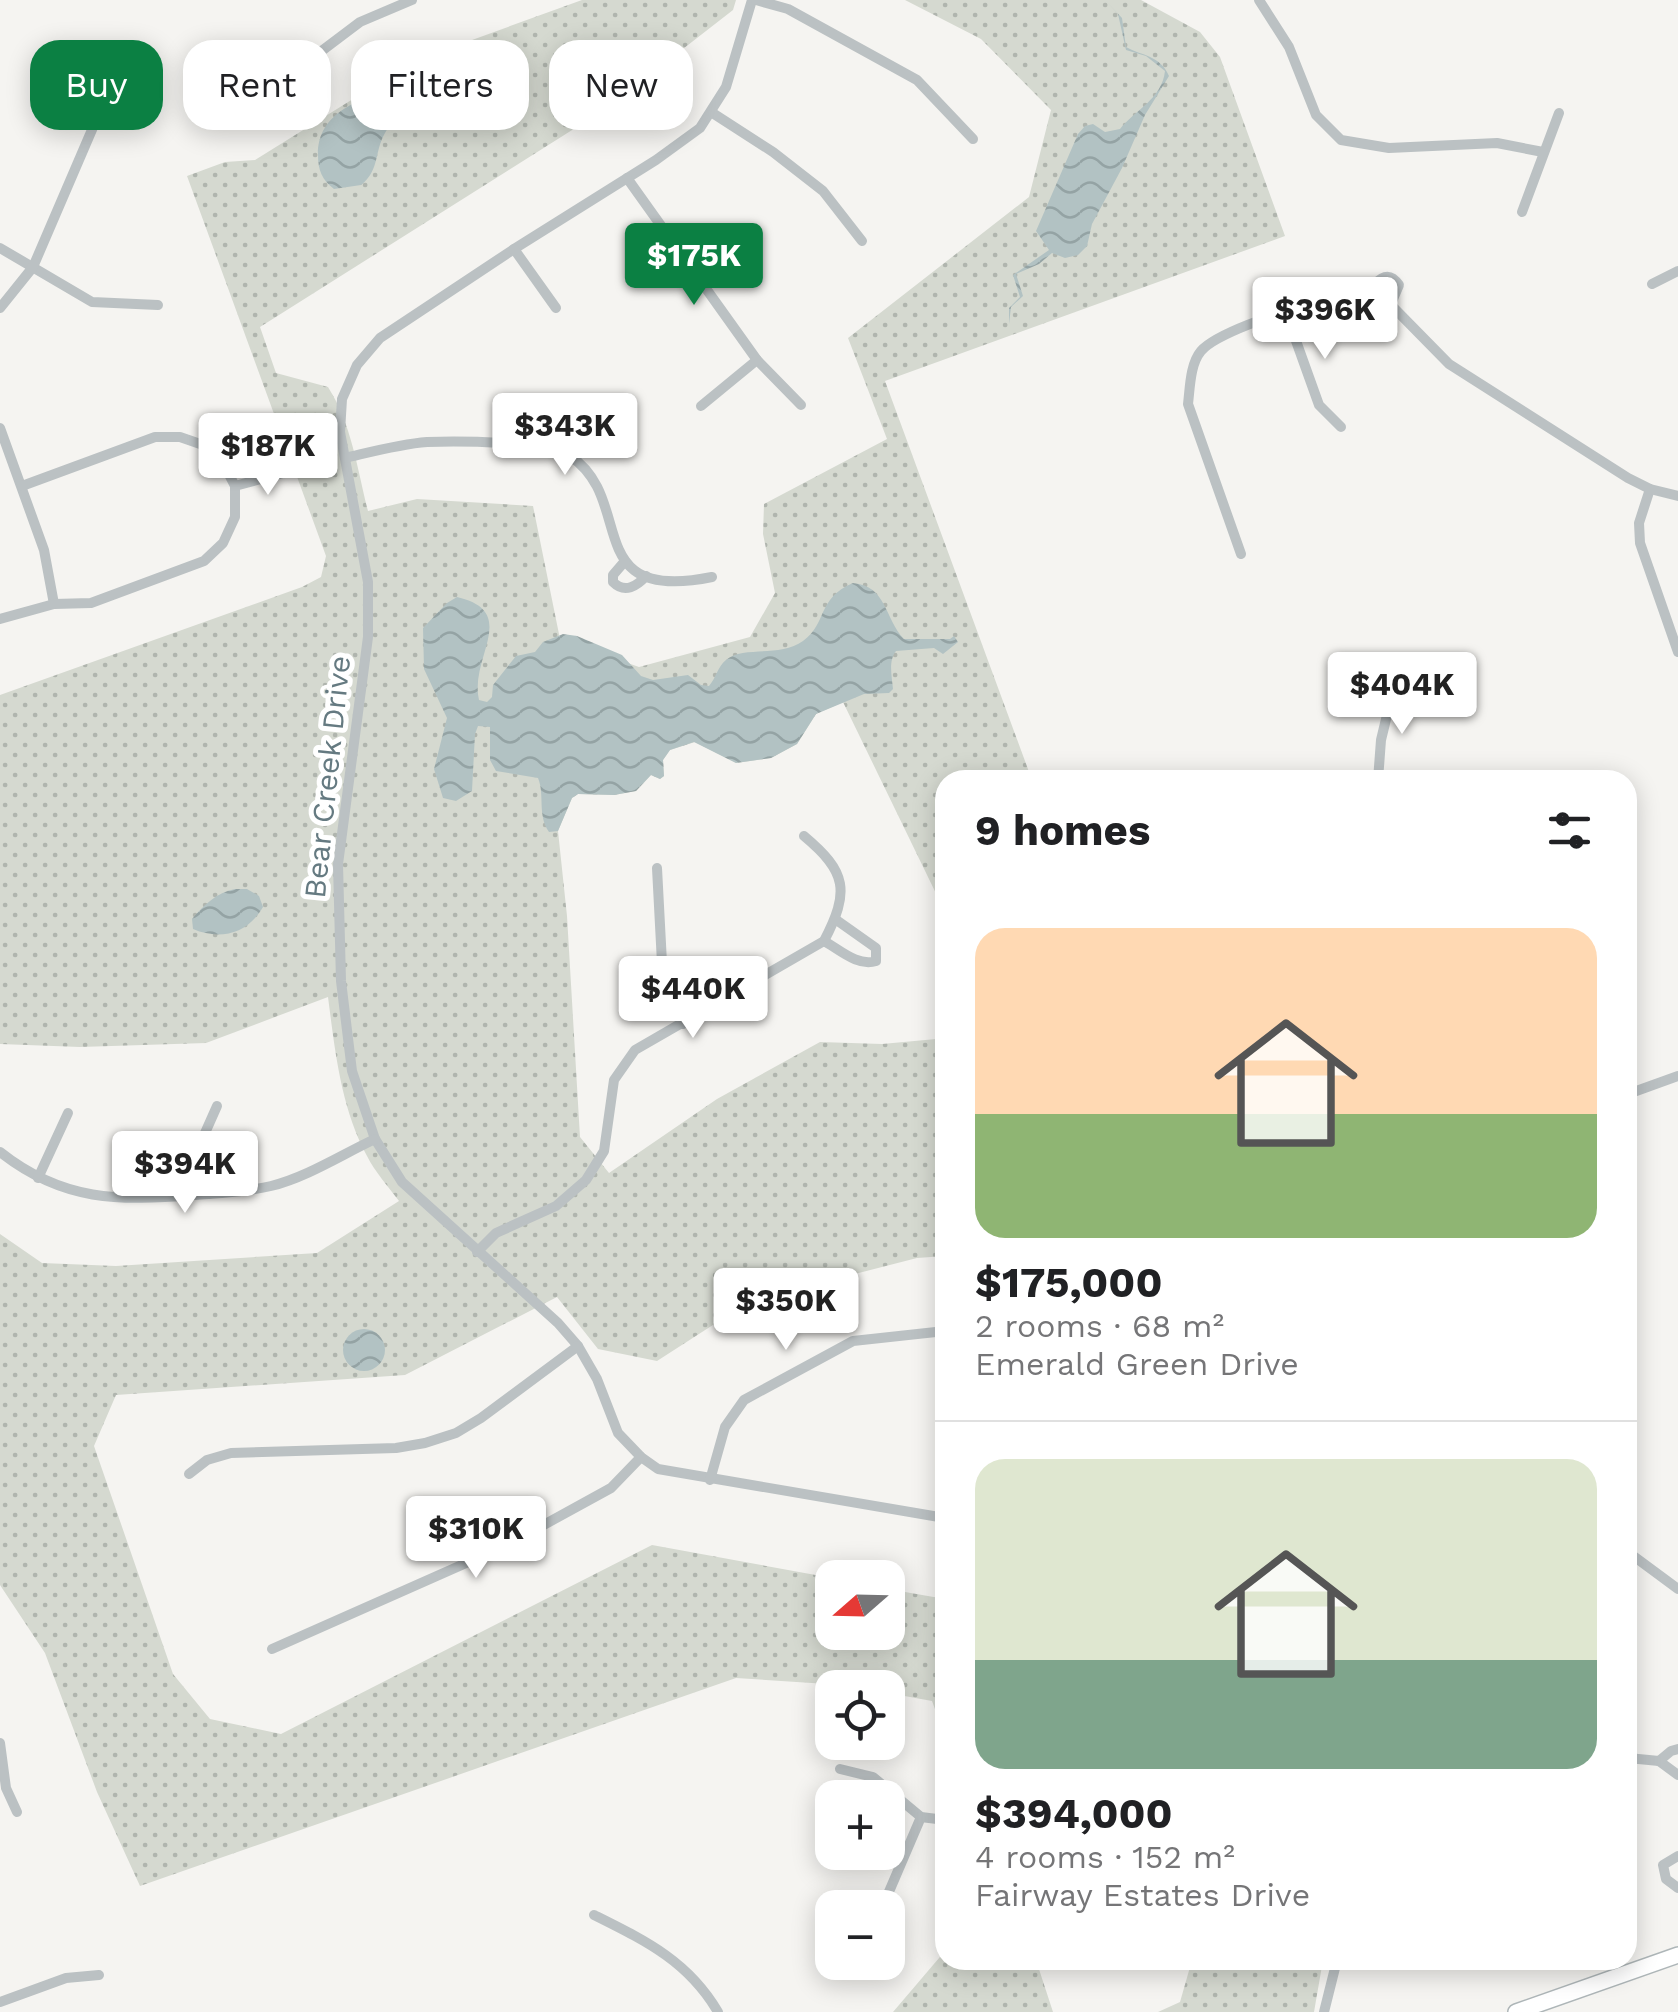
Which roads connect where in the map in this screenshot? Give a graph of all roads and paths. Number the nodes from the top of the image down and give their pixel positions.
1 (412, 0) edge
2 (754, 0) edge
3 (1259, 0) edge
4 (331, 43) edge
5 (712, 112) junction
6 (1558, 113) dead end
7 (92, 130) edge
8 (973, 139) dead end
9 (1543, 152) junction
10 (628, 178) junction
11 (1522, 212) dead end
12 (862, 241) dead end
13 (0, 248) edge
14 (514, 249) junction
15 (32, 266) junction
16 (1678, 271) edge
17 (1652, 284) dead end
18 (1369, 295) junction
19 (158, 304) dead end
20 (1390, 306) junction
21 (0, 308) edge
22 (556, 308) dead end
23 (1286, 313) junction
24 (757, 360) junction
25 (801, 405) dead end
26 (701, 406) dead end
27 (1341, 426) dead end
28 (0, 428) edge
29 (344, 458) junction
30 (290, 470) dead end
31 (22, 486) junction
32 (236, 486) junction
33 (1650, 489) junction
34 (1678, 496) edge
35 (1241, 554) dead end
36 (625, 560) junction
37 (646, 576) junction
38 (712, 577) dead end
39 (54, 604) junction
40 (0, 618) edge
41 (1678, 652) edge
42 (1392, 690) dead end
43 (1378, 770) edge
44 (804, 836) dead end
45 (656, 868) dead end
46 (835, 920) junction
47 (824, 941) junction
48 (683, 1024) junction
49 (1678, 1076) edge
50 (1637, 1091) edge
51 (217, 1106) dead end
52 (68, 1113) dead end
53 (375, 1138) junction
54 (0, 1152) edge
55 (38, 1178) junction
56 (209, 1194) junction
57 (477, 1252) junction
58 (935, 1333) edge
59 (578, 1346) junction
60 (640, 1457) junction
61 (189, 1474) dead end
62 (710, 1480) junction
63 (935, 1516) edge
64 (1637, 1559) edge
65 (1678, 1589) edge
66 (272, 1649) dead end
67 (0, 1743) edge
68 (1678, 1750) edge
69 (1637, 1759) edge
70 (1659, 1761) junction
71 (840, 1770) dead end
72 (1678, 1776) edge
73 (17, 1812) dead end
74 (921, 1818) junction
75 (935, 1819) edge
76 (1678, 1856) edge
77 (1678, 1888) edge
78 (890, 1890) edge
79 (594, 1915) dead end
80 (1678, 1956) edge
81 (1335, 1970) edge
82 (99, 1975) dead end
83 (0, 2002) edge
84 (1329, 2009) edge
85 (718, 2012) edge
86 (1516, 2012) edge

1 - 4 street
2 - 5 street, Bear Creek Drive
2 - 8 street
3 - 9 street
5 - 10 street, Bear Creek Drive
5 - 12 street
6 - 9 street
7 - 15 street
9 - 11 street
10 - 14 street, Bear Creek Drive
10 - 24 street
13 - 15 street
14 - 22 street
14 - 29 street, Bear Creek Drive
15 - 19 street
15 - 21 street
16 - 17 street
18 - 20 street
18 - 20 street
18 - 23 street
20 - 33 street
23 - 27 street
23 - 35 street
24 - 25 street
24 - 26 street
28 - 31 street
29 - 36 street
29 - 53 street, Bear Creek Drive
30 - 32 street
31 - 32 street
31 - 39 street
32 - 39 street
33 - 34 street
33 - 41 street
36 - 37 street
36 - 37 street
37 - 38 street
39 - 40 street
42 - 43 street
44 - 46 street
45 - 48 street
46 - 47 street
46 - 47 street
47 - 48 street
48 - 57 street
49 - 50 street
51 - 56 street
52 - 55 street
53 - 56 street
53 - 57 street, Bear Creek Drive
54 - 55 street
55 - 56 street
57 - 59 street, Bear Creek Drive
58 - 62 street
59 - 60 street, Bear Creek Drive
59 - 61 street
60 - 62 street
60 - 66 street
62 - 63 street
64 - 65 street
67 - 73 street
68 - 70 street
69 - 70 street
70 - 72 street
71 - 74 street
74 - 75 street
74 - 78 street
76 - 77 street
79 - 85 street
80 - 86 street
81 - 84 street
82 - 83 street

